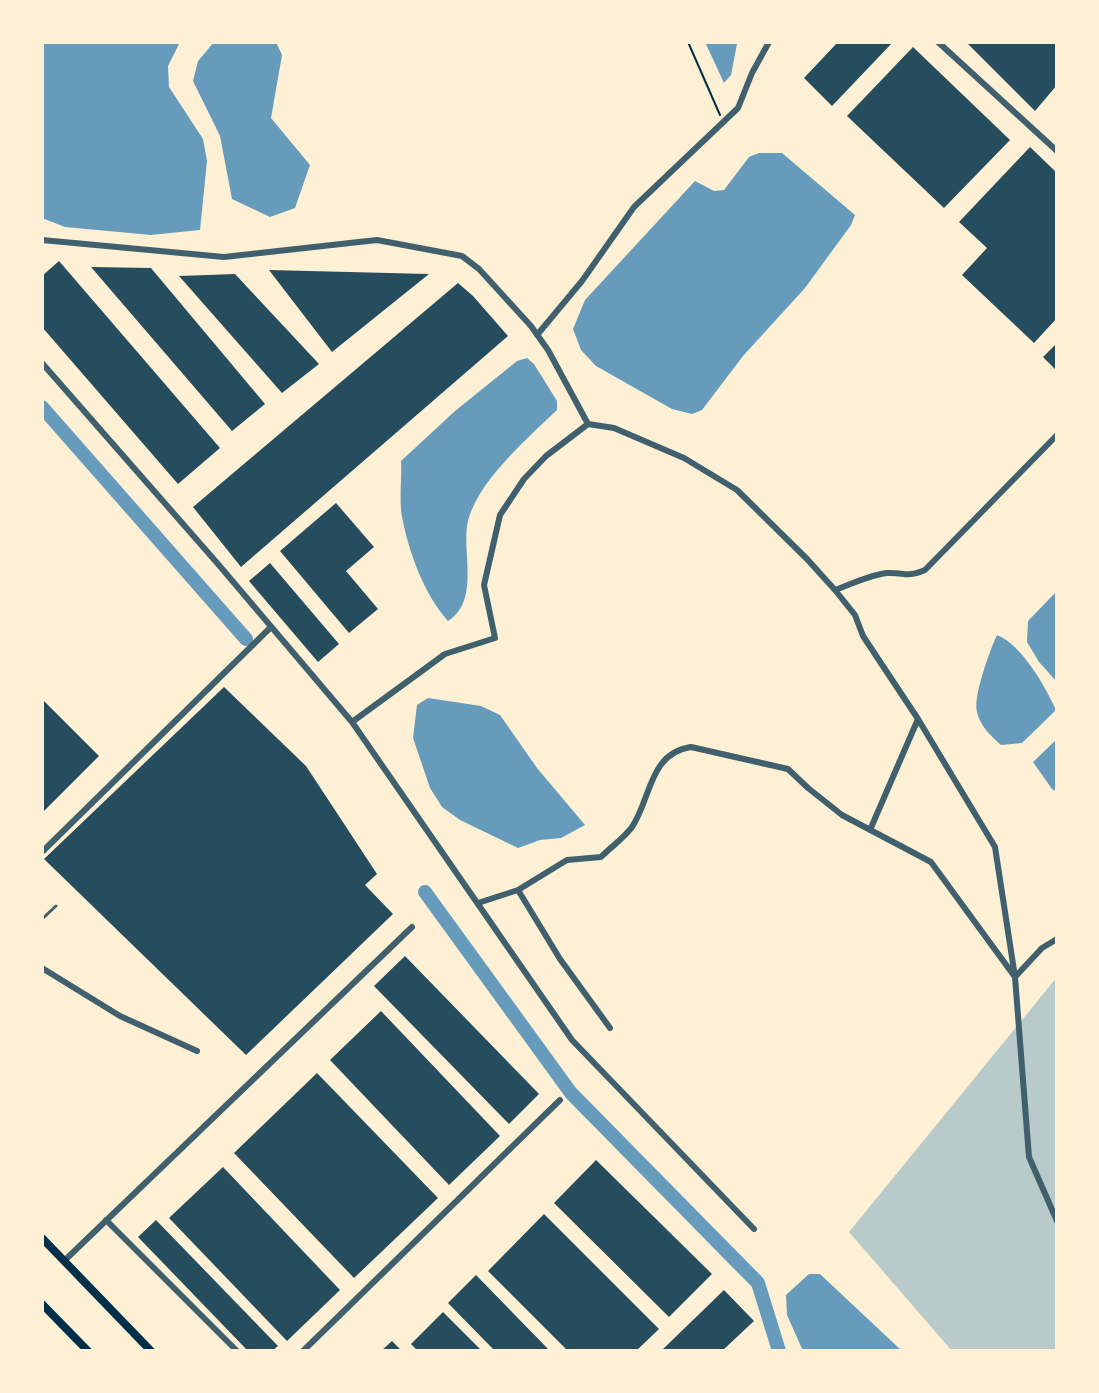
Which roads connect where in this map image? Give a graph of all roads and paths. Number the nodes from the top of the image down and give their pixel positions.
1 (688, 42) edge
2 (769, 42) edge
3 (938, 42) edge
4 (723, 123) junction
5 (1057, 151) edge
6 (42, 240) edge
7 (537, 335) junction
8 (42, 363) edge
9 (588, 424) junction
10 (1057, 435) edge
11 (835, 590) junction
12 (271, 627) junction
13 (918, 719) junction
14 (352, 722) junction
15 (870, 830) junction
16 (42, 852) edge
17 (518, 890) junction
18 (478, 903) junction
19 (56, 906) dead end
20 (42, 919) edge
21 (412, 927) dead end
22 (1057, 939) edge
23 (42, 968) edge
24 (1016, 977) junction
25 (610, 1028) dead end
26 (197, 1051) dead end
27 (560, 1100) dead end
28 (106, 1220) junction
29 (1057, 1221) edge
30 (754, 1229) dead end
31 (42, 1238) edge
32 (64, 1261) junction
33 (42, 1304) edge
34 (88, 1351) edge
35 (151, 1351) edge
36 (237, 1351) edge
37 (303, 1351) edge

1 - 4 path
2 - 4 street
3 - 5 street
4 - 7 street
6 - 7 street
7 - 9 street
8 - 12 street
9 - 11 street
9 - 14 street
10 - 11 street
11 - 13 street
12 - 14 street
12 - 16 street
13 - 15 street
13 - 24 street
14 - 18 street
15 - 17 street
15 - 24 street
17 - 18 street
17 - 25 street
18 - 30 street
19 - 20 lane
21 - 28 street
22 - 24 street
23 - 26 street
24 - 29 street
27 - 37 street
28 - 32 street
28 - 36 street
31 - 32 main road
32 - 35 main road
33 - 34 main road

